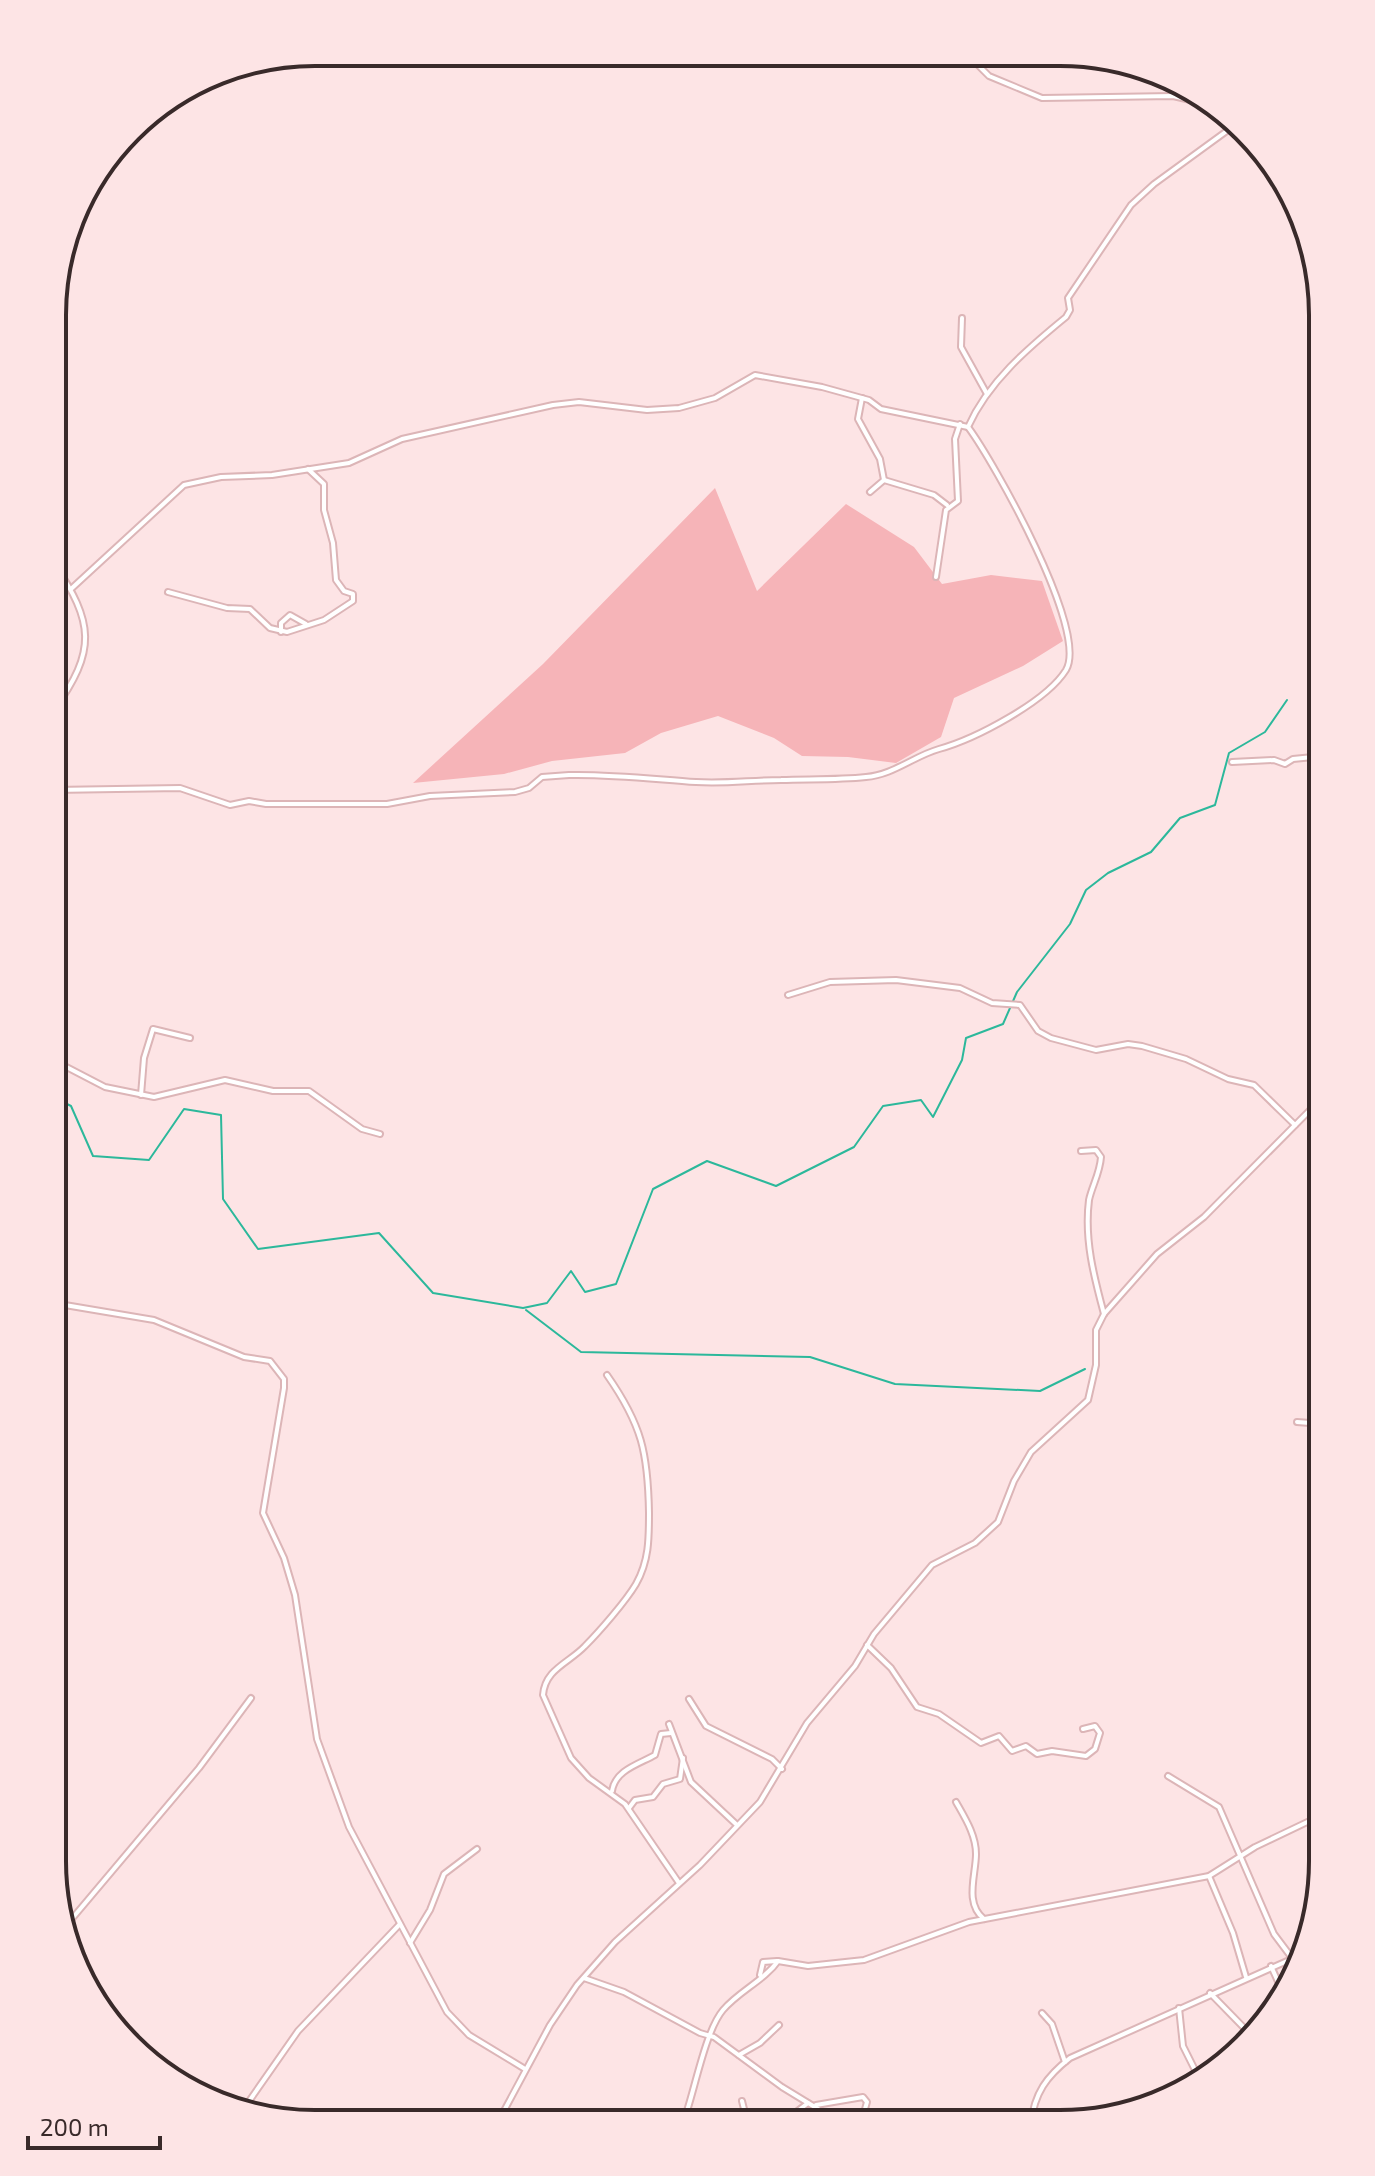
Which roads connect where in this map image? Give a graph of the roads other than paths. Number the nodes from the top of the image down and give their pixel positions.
1 (979, 66) edge
2 (1184, 99) edge
3 (1227, 131) edge
4 (962, 318) dead end
5 (987, 394) junction
6 (862, 398) junction
7 (960, 424) junction
8 (968, 427) junction
9 (308, 469) junction
10 (884, 480) junction
11 (870, 492) dead end
12 (948, 506) junction
13 (936, 577) dead end
14 (66, 581) edge
15 (71, 589) junction
16 (168, 592) dead end
17 (307, 625) junction
18 (281, 632) junction
19 (66, 687) edge
20 (1309, 757) edge
21 (1232, 762) dead end
22 (66, 790) edge
23 (788, 995) dead end
24 (190, 1038) dead end
25 (66, 1067) edge
26 (141, 1095) junction
27 (1308, 1112) edge
28 (1295, 1125) junction
29 (380, 1134) dead end
30 (1081, 1151) dead end
31 (66, 1305) edge
32 (1104, 1314) junction
33 (607, 1375) dead end
34 (1297, 1422) dead end
35 (1308, 1423) edge
36 (867, 1645) junction
37 (251, 1698) dead end
38 (689, 1699) dead end
39 (669, 1724) dead end
40 (1083, 1729) dead end
41 (672, 1733) junction
42 (684, 1758) junction
43 (782, 1769) junction
44 (1168, 1776) dead end
45 (612, 1791) junction
46 (956, 1802) dead end
47 (629, 1808) junction
48 (1308, 1822) edge
49 (737, 1825) junction
50 (477, 1849) dead end
51 (1242, 1859) junction
52 (1209, 1876) junction
53 (679, 1883) junction
54 (73, 1918) edge
55 (984, 1919) junction
56 (400, 1924) junction
57 (410, 1943) junction
58 (1290, 1955) edge
59 (1288, 1960) edge
60 (777, 1961) junction
61 (1271, 1966) junction
62 (760, 1975) junction
63 (1246, 1977) junction
64 (583, 1978) junction
65 (1278, 1981) edge
66 (1210, 1993) junction
67 (1179, 2008) junction
68 (1042, 2013) dead end
69 (779, 2025) dead end
70 (1244, 2028) edge
71 (710, 2035) junction
72 (723, 2044) junction
73 (709, 2046) junction
74 (739, 2055) junction
75 (1065, 2062) junction
76 (526, 2069) junction
77 (1195, 2070) edge
78 (742, 2101) dead end
79 (249, 2102) edge
80 (808, 2103) junction
81 (815, 2105) junction
82 (504, 2110) edge
83 (687, 2110) edge
84 (744, 2110) edge
85 (799, 2110) edge
86 (822, 2110) edge
87 (865, 2110) edge
88 (1034, 2110) edge

1 - 2 street
3 - 5 street
4 - 5 street
5 - 8 street
6 - 7 street
6 - 9 street
6 - 10 street
7 - 8 street
7 - 12 street
8 - 22 street
9 - 15 street
9 - 17 street
10 - 11 street
10 - 12 street
12 - 13 street
14 - 15 street
15 - 19 street
16 - 18 street
17 - 18 street
17 - 18 street
20 - 21 street
23 - 28 street
24 - 26 street
25 - 26 street
26 - 29 street
27 - 28 street
28 - 32 street
30 - 32 street
31 - 56 street
32 - 36 street
33 - 45 street
34 - 35 street
36 - 40 street
36 - 43 street
37 - 54 street
38 - 43 street
39 - 41 street
41 - 42 street
41 - 45 street
42 - 47 street
42 - 49 street
43 - 49 street
44 - 51 street
45 - 47 street
46 - 55 street
47 - 53 street
48 - 51 street
49 - 53 street
50 - 57 street
51 - 52 street
51 - 58 street
52 - 55 street
52 - 63 street
53 - 64 street
55 - 60 street
56 - 57 street
56 - 79 street
57 - 76 street
59 - 61 street
60 - 62 street
60 - 62 street
61 - 63 street
61 - 65 street
62 - 71 street
63 - 66 street
64 - 71 street
64 - 76 street
66 - 67 street
66 - 70 street
67 - 75 street
67 - 77 street
68 - 75 street
69 - 74 street
71 - 72 street
71 - 73 street
72 - 73 street
72 - 74 street
73 - 83 street
74 - 80 street
75 - 88 street
76 - 82 street
78 - 84 street
80 - 81 street
80 - 85 street
81 - 86 street
81 - 87 street

